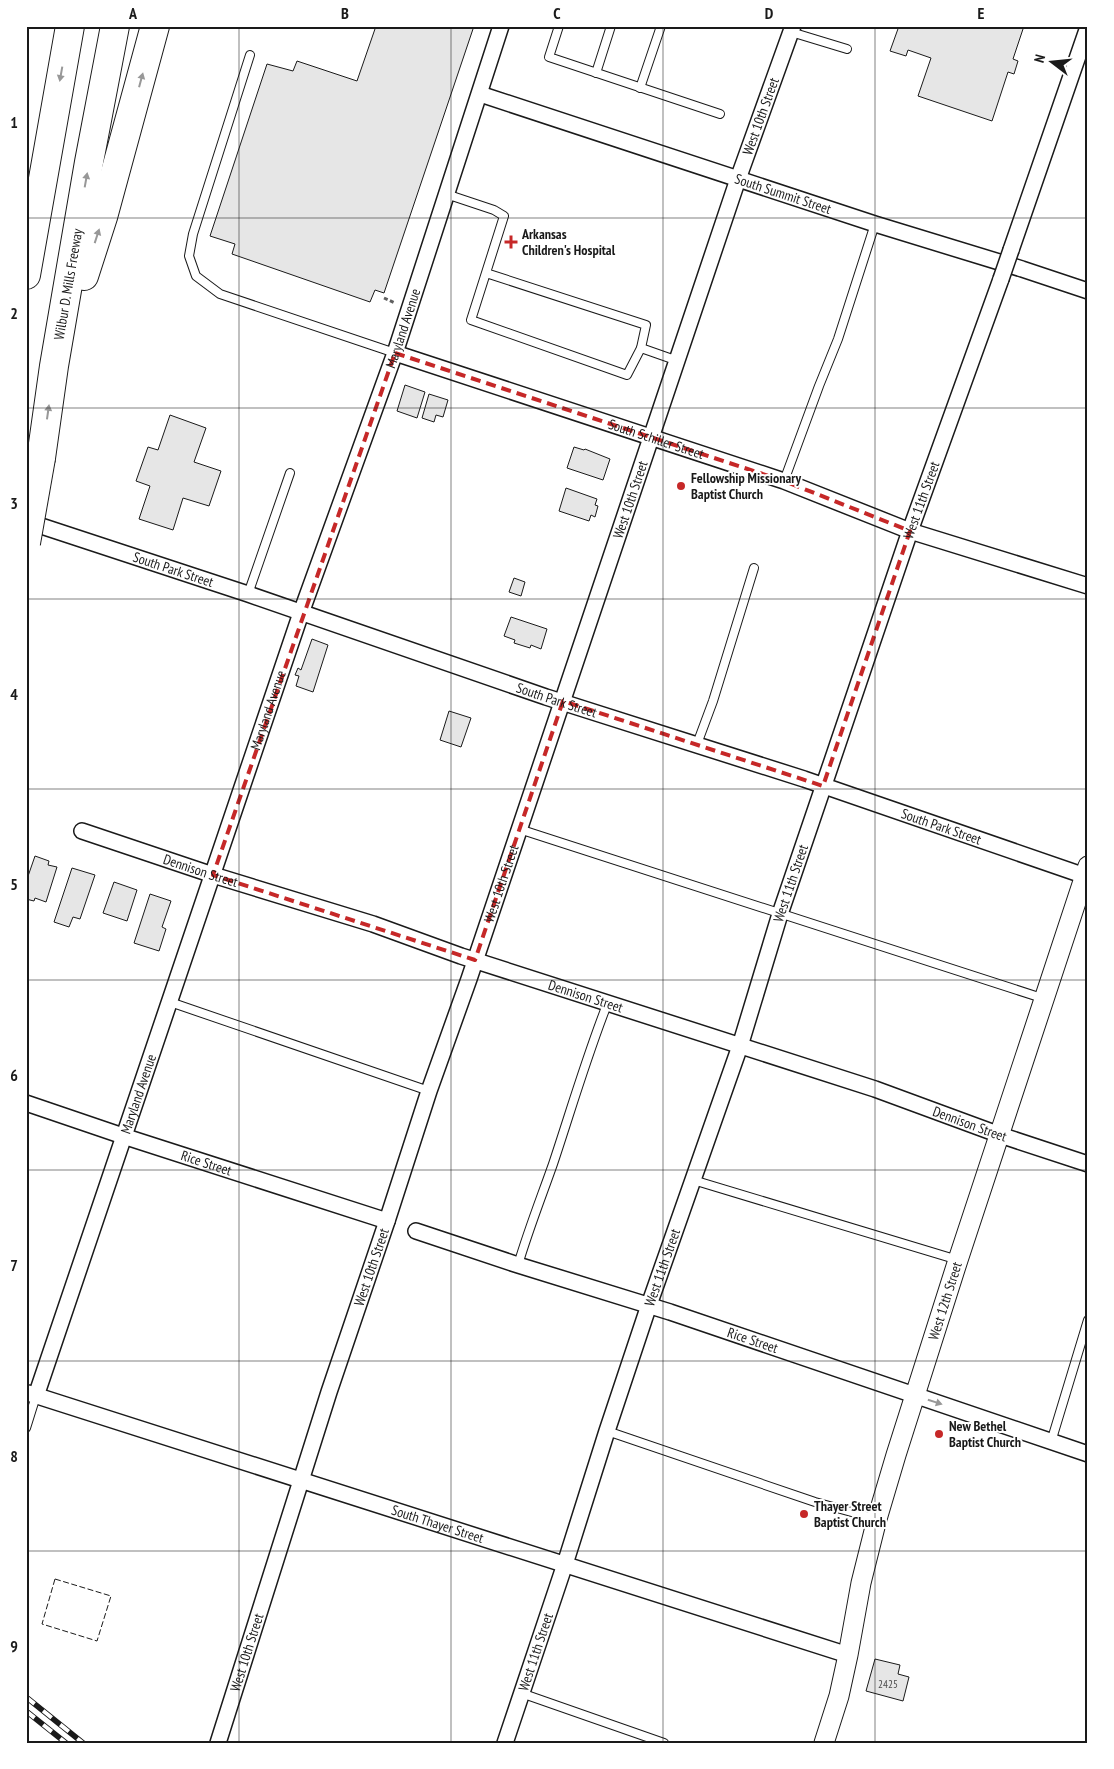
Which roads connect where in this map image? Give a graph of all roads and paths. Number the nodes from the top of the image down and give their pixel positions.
1 (70, 26) edge
2 (115, 26) edge
3 (155, 26) edge
4 (501, 26) edge
5 (558, 26) edge
6 (611, 26) edge
7 (661, 26) edge
8 (1088, 27) edge
9 (792, 29) edge
10 (847, 50) dead end
11 (250, 55) dead end
12 (596, 73) junction
13 (640, 88) junction
14 (480, 94) junction
15 (720, 114) dead end
16 (738, 179) junction
17 (446, 194) junction
18 (875, 224) junction
19 (486, 273) junction
20 (26, 275) edge
21 (1088, 291) edge
22 (384, 298) dead end
23 (395, 303) dead end
24 (640, 348) junction
25 (395, 353) junction
26 (678, 361) junction
27 (54, 366) junction
28 (652, 438) junction
29 (290, 473) dead end
30 (784, 481) junction
31 (26, 522) edge
32 (910, 531) junction
33 (26, 543) edge
34 (754, 568) dead end
35 (1088, 586) edge
36 (248, 594) junction
37 (302, 613) junction
38 (563, 701) junction
39 (697, 744) junction
40 (823, 786) junction
41 (519, 829) junction
42 (82, 831) dead end
43 (1087, 873) edge
44 (212, 875) junction
45 (780, 914) junction
46 (475, 960) junction
47 (1045, 999) junction
48 (170, 1002) junction
49 (608, 1002) junction
50 (740, 1046) junction
51 (429, 1091) junction
52 (26, 1103) edge
53 (1000, 1135) junction
54 (123, 1136) junction
55 (1088, 1164) edge
56 (693, 1180) junction
57 (387, 1221) junction
58 (416, 1231) dead end
59 (958, 1260) junction
60 (518, 1265) junction
61 (649, 1305) junction
62 (1088, 1320) edge
63 (914, 1394) junction
64 (31, 1395) edge
65 (26, 1428) edge
66 (606, 1431) junction
67 (1051, 1442) junction
68 (1088, 1454) edge
69 (302, 1480) junction
70 (877, 1519) junction
71 (566, 1564) junction
72 (848, 1655) junction
73 (521, 1693) junction
74 (218, 1743) edge
75 (504, 1743) edge
76 (664, 1743) edge
77 (824, 1743) edge

1 -> 20 highway
27 -> 2 highway, Wilbur D. Mills Freeway
27 -> 3 highway
4 - 14 street, Maryland Avenue
5 - 12 lane
6 - 12 lane
7 - 13 lane
8 - 32 street, West 11th Street, bridge
9 - 10 lane
9 - 16 street, West 10th Street
11 - 25 lane
12 - 13 lane
13 - 15 lane
14 - 16 street, South Summit Street
14 - 17 street, Maryland Avenue
16 - 18 street, South Summit Street
16 - 26 street, West 10th Street
17 - 19 lane
17 - 25 street, Maryland Avenue
18 - 21 street, South Summit Street
18 - 30 lane
19 - 24 lane
19 - 24 lane
22 - 23 path
24 - 26 lane
25 - 28 street, South Schiller Street
25 - 37 street, Maryland Avenue
26 - 28 street, West 10th Street
33 -> 27 highway, Wilbur D. Mills Freeway, bridge
28 - 30 street, South Schiller Street
28 - 38 street, West 10th Street
29 - 36 lane
30 - 32 street, South Schiller Street
31 - 36 street, South Park Street
32 - 35 street, South Schiller Street
32 - 40 street, West 11th Street
34 - 39 lane
36 - 37 street, South Park Street
37 - 38 street, South Park Street
37 - 44 street, Maryland Avenue
38 - 39 street, South Park Street
38 - 41 street, West 10th Street
39 - 40 street, South Park Street
40 - 43 street, South Park Street
40 - 45 street, West 11th Street
41 - 45 lane
41 - 46 street, West 10th Street
42 - 44 street, Dennison Street
43 - 47 street, West 12th Street
44 - 46 street, Dennison Street
44 - 48 street, Maryland Avenue
45 - 47 lane
45 - 50 street, West 11th Street
46 - 49 street, Dennison Street
46 - 51 street, West 10th Street
47 - 53 street, West 12th Street
48 - 51 lane
48 - 54 street, Maryland Avenue
49 - 50 street, Dennison Street
49 - 60 lane
50 - 53 street, Dennison Street
50 - 56 street, West 11th Street
51 - 57 street, West 10th Street
52 - 54 street, Rice Street
53 - 55 street, Dennison Street
53 - 59 street, West 12th Street
54 - 57 street, Rice Street
54 - 64 street, Maryland Avenue
56 - 59 lane
56 - 61 street, West 11th Street
57 - 69 street, West 10th Street
58 - 60 street, Rice Street
59 - 63 street, West 12th Street
60 - 61 street, Rice Street
61 - 63 street, Rice Street
61 - 66 street, West 11th Street
62 - 67 lane
63 -> 67 street, Rice Street
63 - 70 street, West 12th Street
64 - 65 lane
64 - 69 street, South Thayer Street
66 - 70 lane
66 - 71 street, West 11th Street
67 - 68 street, Rice Street
69 - 71 street, South Thayer Street
69 - 74 street, West 10th Street
70 - 72 street, West 12th Street
71 - 72 street, South Thayer Street
71 - 73 street, West 11th Street
72 - 77 street, West 12th Street
73 - 75 street, West 11th Street
73 - 76 lane

